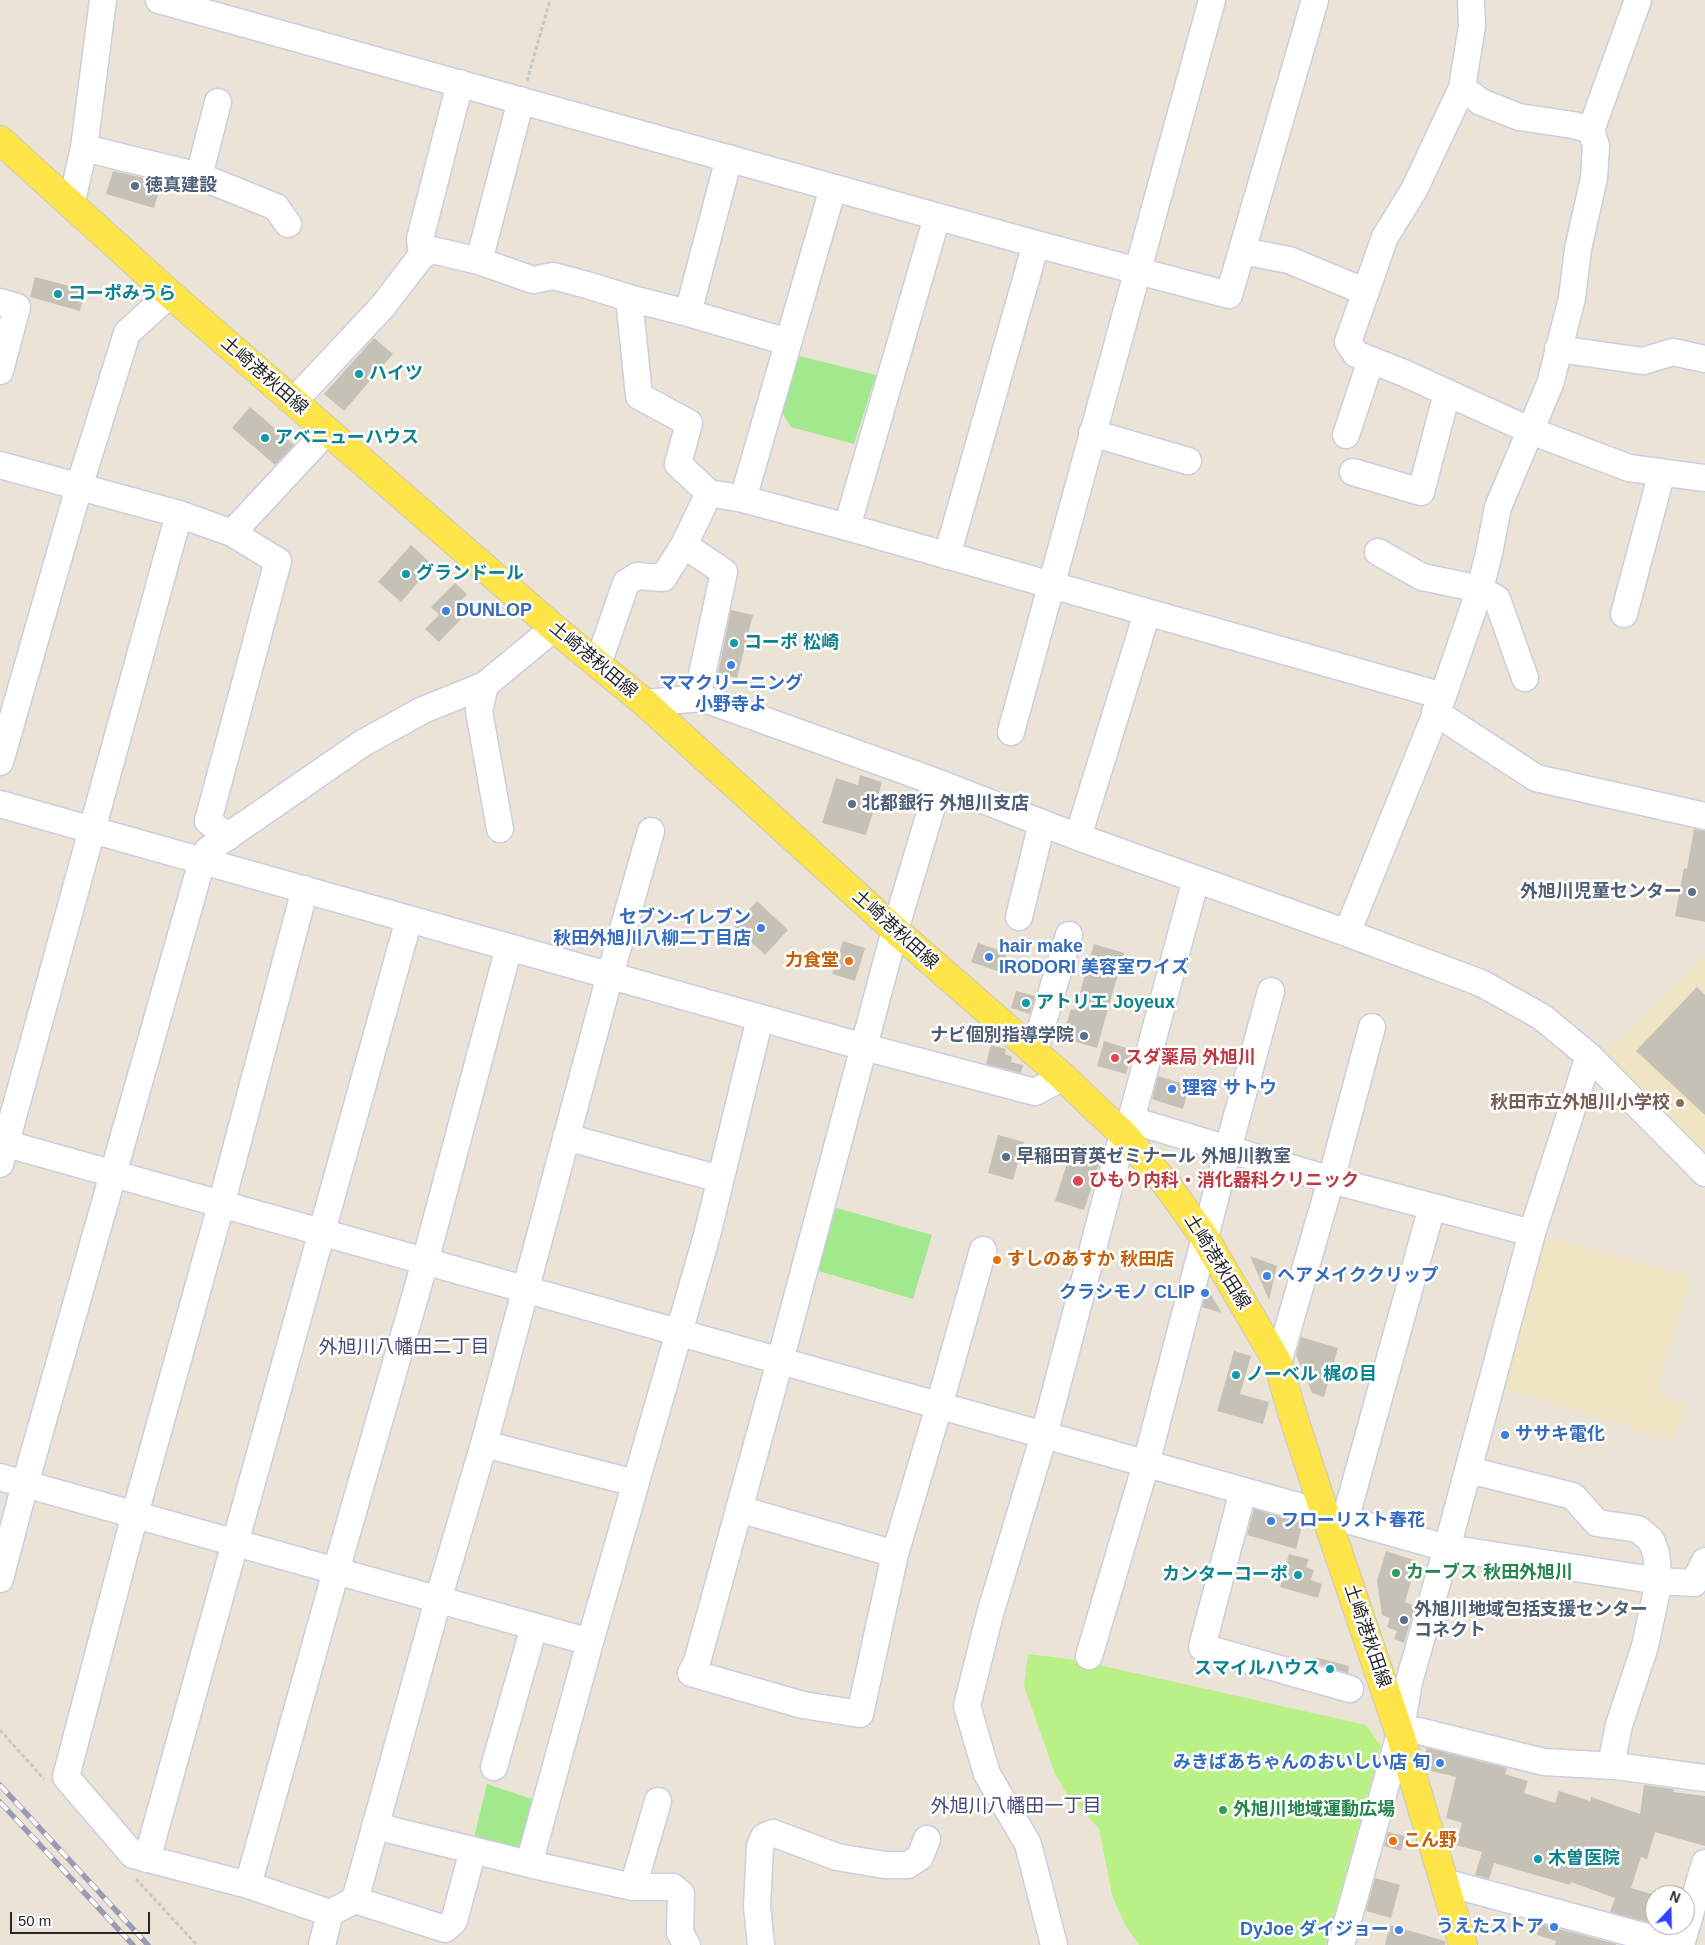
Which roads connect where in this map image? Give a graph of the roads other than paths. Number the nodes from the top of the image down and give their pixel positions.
1 (103, 0) edge
2 (159, 0) edge
3 (1212, 0) edge
4 (1315, 0) edge
5 (1471, 0) edge
6 (1638, 0) edge
7 (460, 83) junction
8 (1462, 88) junction
9 (521, 100) junction
10 (218, 102) dead end
11 (1591, 130) junction
12 (0, 140) edge
13 (84, 148) junction
14 (729, 158) junction
15 (199, 176) junction
16 (833, 188) junction
17 (71, 205) junction
18 (937, 217) junction
19 (288, 224) dead end
20 (1036, 244) junction
21 (1242, 251) junction
22 (422, 255) junction
23 (479, 261) junction
24 (1137, 272) junction
25 (1366, 292) junction
26 (170, 294) junction
27 (630, 298) junction
28 (0, 302) edge
29 (688, 313) junction
30 (788, 342) junction
31 (1558, 349) junction
32 (1705, 359) edge
33 (1371, 360) junction
34 (0, 371) edge
35 (1447, 393) junction
36 (294, 401) junction
37 (327, 431) junction
38 (1531, 431) junction
39 (1092, 433) junction
40 (1346, 435) dead end
41 (1188, 461) dead end
42 (0, 465) edge
43 (1353, 472) dead end
44 (1662, 472) junction
45 (1705, 478) edge
46 (79, 487) junction
47 (709, 493) junction
48 (743, 499) junction
49 (179, 514) junction
50 (847, 527) junction
51 (232, 533) junction
52 (684, 545) junction
53 (1378, 552) dead end
54 (947, 556) junction
55 (1050, 586) junction
56 (1480, 589) junction
57 (1147, 613) junction
58 (1624, 614) dead end
59 (554, 628) junction
60 (598, 664) junction
61 (1525, 678) dead end
62 (485, 685) junction
63 (697, 698) junction
64 (645, 703) junction
65 (1439, 704) junction
66 (1011, 732) dead end
67 (0, 762) edge
68 (939, 783) junction
69 (0, 804) edge
70 (1705, 816) edge
71 (1042, 823) junction
72 (500, 829) dead end
73 (93, 830) junction
74 (651, 831) dead end
75 (228, 837) junction
76 (1078, 838) junction
77 (202, 861) junction
78 (1196, 879) junction
79 (305, 890) junction
80 (1019, 917) dead end
81 (409, 919) junction
82 (895, 930) junction
83 (1347, 932) junction
84 (1068, 935) dead end
85 (509, 947) junction
86 (610, 975) junction
87 (1271, 992) dead end
88 (760, 1018) junction
89 (1372, 1026) dead end
90 (864, 1047) junction
91 (1034, 1052) junction
92 (1589, 1056) junction
93 (1063, 1077) junction
94 (1127, 1127) junction
95 (566, 1137) junction
96 (1228, 1149) junction
97 (2, 1150) edge
98 (1705, 1172) edge
99 (113, 1174) junction
100 (720, 1179) junction
101 (1332, 1180) junction
102 (221, 1204) junction
103 (1432, 1207) junction
104 (322, 1233) junction
105 (1532, 1233) junction
106 (1205, 1238) junction
107 (982, 1250) dead end
108 (425, 1262) junction
109 (526, 1290) junction
110 (678, 1333) junction
111 (780, 1361) junction
112 (1278, 1363) junction
113 (940, 1406) junction
114 (1044, 1435) junction
115 (484, 1444) junction
116 (1146, 1464) junction
117 (1468, 1470) junction
118 (0, 1477) edge
119 (635, 1483) junction
120 (25, 1484) junction
121 (1243, 1491) junction
122 (739, 1508) junction
123 (134, 1514) junction
124 (1335, 1517) junction
125 (234, 1542) junction
126 (1447, 1548) junction
127 (895, 1554) junction
128 (1705, 1560) edge
129 (336, 1571) junction
130 (0, 1580) edge
131 (1659, 1581) junction
132 (438, 1600) junction
133 (534, 1626) junction
134 (590, 1642) junction
135 (1089, 1656) dead end
136 (1350, 1689) dead end
137 (1400, 1734) junction
138 (1616, 1766) junction
139 (494, 1767) dead end
140 (1705, 1778) edge
141 (658, 1801) dead end
142 (375, 1826) junction
143 (927, 1839) dead end
144 (473, 1850) junction
145 (147, 1859) junction
146 (1705, 1863) edge
147 (529, 1864) junction
148 (1444, 1882) junction
149 (248, 1885) junction
150 (633, 1887) junction
151 (355, 1900) junction
152 (330, 1913) junction
153 (322, 1945) edge
154 (687, 1945) edge
155 (761, 1945) edge
156 (1054, 1945) edge
157 (1341, 1945) edge
158 (1463, 1945) edge
159 (1676, 1945) edge
160 (1681, 1945) edge

1 - 13 street
2 - 7 street
3 - 24 street
4 - 21 street
5 - 8 street
6 - 11 street
7 - 9 street
7 - 22 street
8 - 11 street
8 - 25 street
9 - 14 street
9 - 23 street
10 - 15 street
11 - 31 street
12 - 17 main road, 土崎港秋田線
13 - 15 street
13 - 17 street
14 - 16 street
14 - 29 street
15 - 19 street
16 - 18 street
16 - 30 street
17 - 26 main road, 土崎港秋田線
18 - 20 street
18 - 50 street
20 - 24 street
20 - 54 street
21 - 24 street
21 - 25 street
22 - 23 street
22 - 36 street
23 - 27 street
24 - 39 street
25 - 33 street
26 - 36 main road, 土崎港秋田線
26 - 46 street
27 - 29 street
27 - 47 street
28 - 34 street
29 - 30 street
30 - 48 street
31 - 32 street
31 - 38 street
33 - 35 street
33 - 40 street
35 - 38 street
35 - 43 street
36 - 37 main road, 土崎港秋田線
37 - 51 street
37 - 59 main road, 土崎港秋田線
38 - 44 street
38 - 56 street
39 - 41 street
39 - 55 street
42 - 46 street
44 - 45 street
44 - 58 street
46 - 49 street
46 - 67 street
47 - 48 street
47 - 52 street
48 - 50 street
49 - 51 street
49 - 73 street
50 - 54 street
51 - 75 street
52 - 60 street
52 - 63 street
53 - 56 street
54 - 55 street
55 - 57 street
55 - 66 street
56 - 61 street
56 - 65 street
57 - 65 street
57 - 76 street
59 - 60 main road, 土崎港秋田線
59 - 62 street
60 - 64 main road, 土崎港秋田線
62 - 72 street
62 - 75 street
63 - 64 street
63 - 68 street
64 - 82 main road, 土崎港秋田線
65 - 70 street
65 - 83 street
68 - 71 street
68 - 82 street
69 - 73 street
71 - 76 street
71 - 80 street
73 - 77 street
73 - 97 street
74 - 86 street
75 - 77 street
76 - 78 street
77 - 79 street
77 - 99 street
78 - 83 street
78 - 94 street
79 - 81 street
79 - 102 street
81 - 85 street
81 - 104 street
82 - 90 street
82 - 91 main road, 土崎港秋田線
83 - 92 street
84 - 91 street
85 - 86 street
85 - 108 street
86 - 88 street
86 - 95 street
87 - 96 street
88 - 90 street
88 - 100 street
89 - 101 street
90 - 93 street
90 - 111 street
91 - 93 main road, 土崎港秋田線
92 - 98 street
92 - 105 street
93 - 94 main road, 土崎港秋田線
94 - 96 street
94 - 106 main road, 土崎港秋田線
94 - 114 street
95 - 100 street
95 - 109 street
96 - 101 street
96 - 106 street
97 - 99 street
99 - 102 street
99 - 120 street
100 - 110 street
101 - 103 street
101 - 112 street
102 - 104 street
102 - 123 street
103 - 105 street
103 - 124 street
104 - 108 street
104 - 125 street
105 - 117 street
106 - 112 main road, 土崎港秋田線
106 - 116 street
107 - 113 street
108 - 109 street
108 - 129 street
109 - 110 street
109 - 115 street
110 - 111 street
110 - 119 street
111 - 113 street
111 - 122 street
112 - 124 main road, 土崎港秋田線
113 - 114 street
113 - 127 street
114 - 116 street
114 - 156 street
115 - 119 street
115 - 132 street
116 - 121 street
116 - 135 street
117 - 126 street
117 - 131 street
118 - 120 street
119 - 134 street
120 - 123 street
120 - 130 street
121 - 124 street
121 - 136 street
122 - 127 street
122 - 127 street
123 - 125 street
123 - 145 street
124 - 126 street
124 - 137 main road, 土崎港秋田線
125 - 129 street
125 - 145 street
126 - 131 street
126 - 137 street
128 - 131 street
129 - 132 street
129 - 149 street
131 - 138 street
132 - 133 street
132 - 142 street
133 - 134 street
133 - 139 street
134 - 147 street
137 - 138 street
137 - 148 main road, 土崎港秋田線
137 - 157 street
138 - 140 street
141 - 150 street
142 - 144 street
142 - 151 street
143 - 155 street
144 - 147 street
144 - 151 street
145 - 149 street
146 - 160 street
147 - 150 street
148 - 158 main road, 土崎港秋田線
148 - 159 street
149 - 152 street
150 - 154 street
151 - 152 street
152 - 153 street

